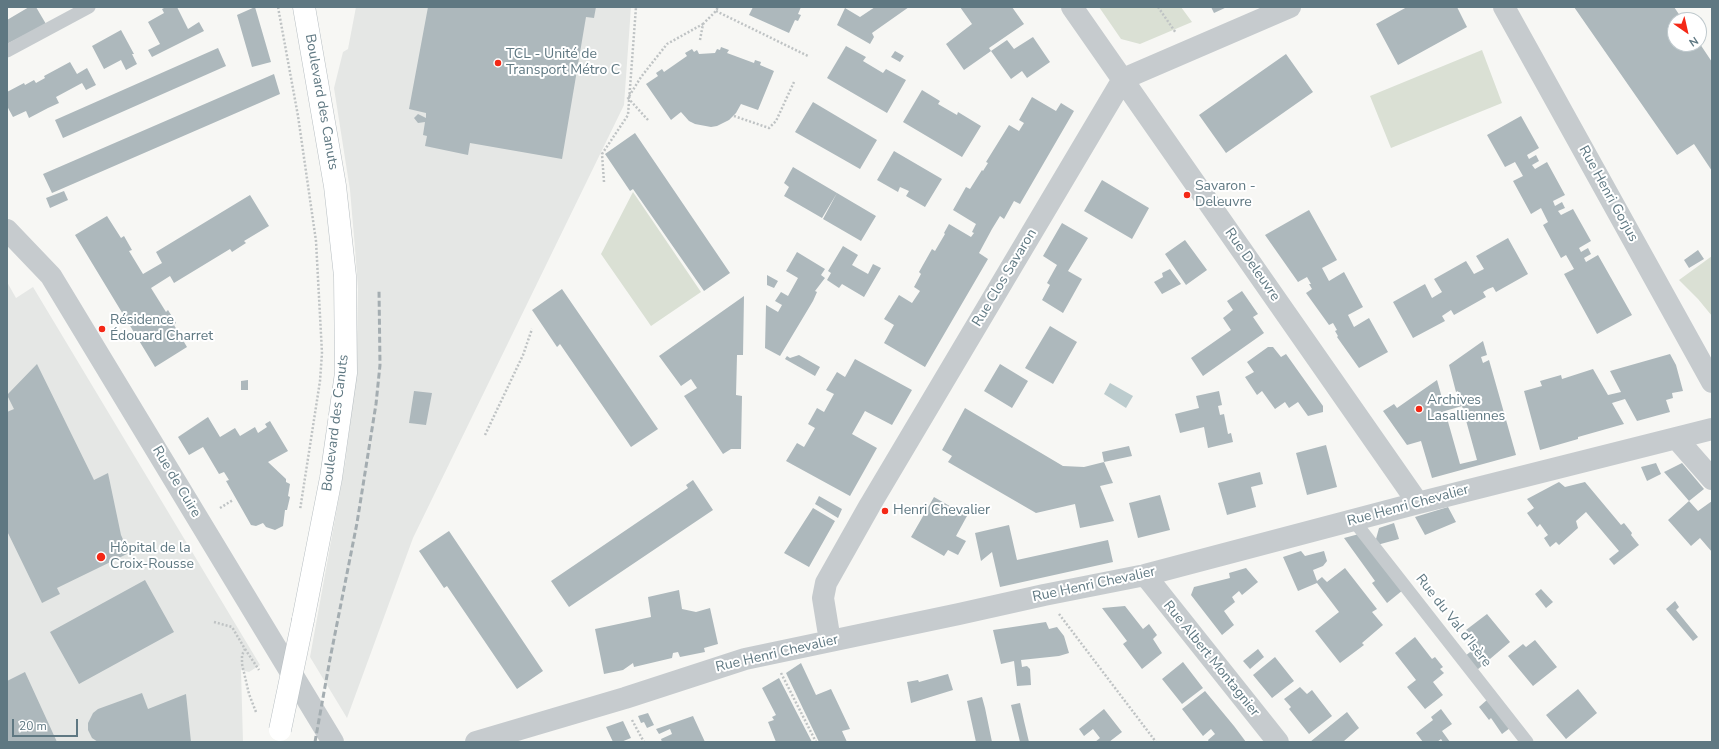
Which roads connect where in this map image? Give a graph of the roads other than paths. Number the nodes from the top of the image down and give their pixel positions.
1 (89, 7) edge
2 (304, 7) edge
3 (1072, 7) edge
4 (1290, 7) edge
5 (1504, 7) edge
6 (7, 50) edge
7 (1123, 79) junction
8 (7, 230) edge
9 (1712, 382) edge
10 (1712, 429) edge
11 (1676, 438) junction
12 (1712, 479) edge
13 (1418, 503) junction
14 (1354, 521) junction
15 (1145, 575) junction
16 (830, 641) junction
17 (279, 736) edge
18 (333, 742) edge
19 (476, 742) edge
20 (1278, 742) edge
21 (1527, 742) edge

1 - 6 lane
2 - 17 main road, Boulevard des Canuts, bridge
3 - 7 street, Rue Deleuvre
4 - 7 street
5 - 9 street, Rue Henri Gorjus
7 - 13 street, Rue Deleuvre
7 - 16 street, Rue Clos Savaron
8 - 18 street, Rue de Cuire
10 - 11 street, Rue Henri Chevalier
11 - 12 street
11 - 13 street, Rue Henri Chevalier
13 - 14 street, Rue Henri Chevalier
14 - 15 street, Rue Henri Chevalier
14 - 21 lane, Rue du Val d'Isère
15 - 16 street, Rue Henri Chevalier
15 - 20 street, Rue Albert Montagnier
16 - 19 street, Rue Henri Chevalier

